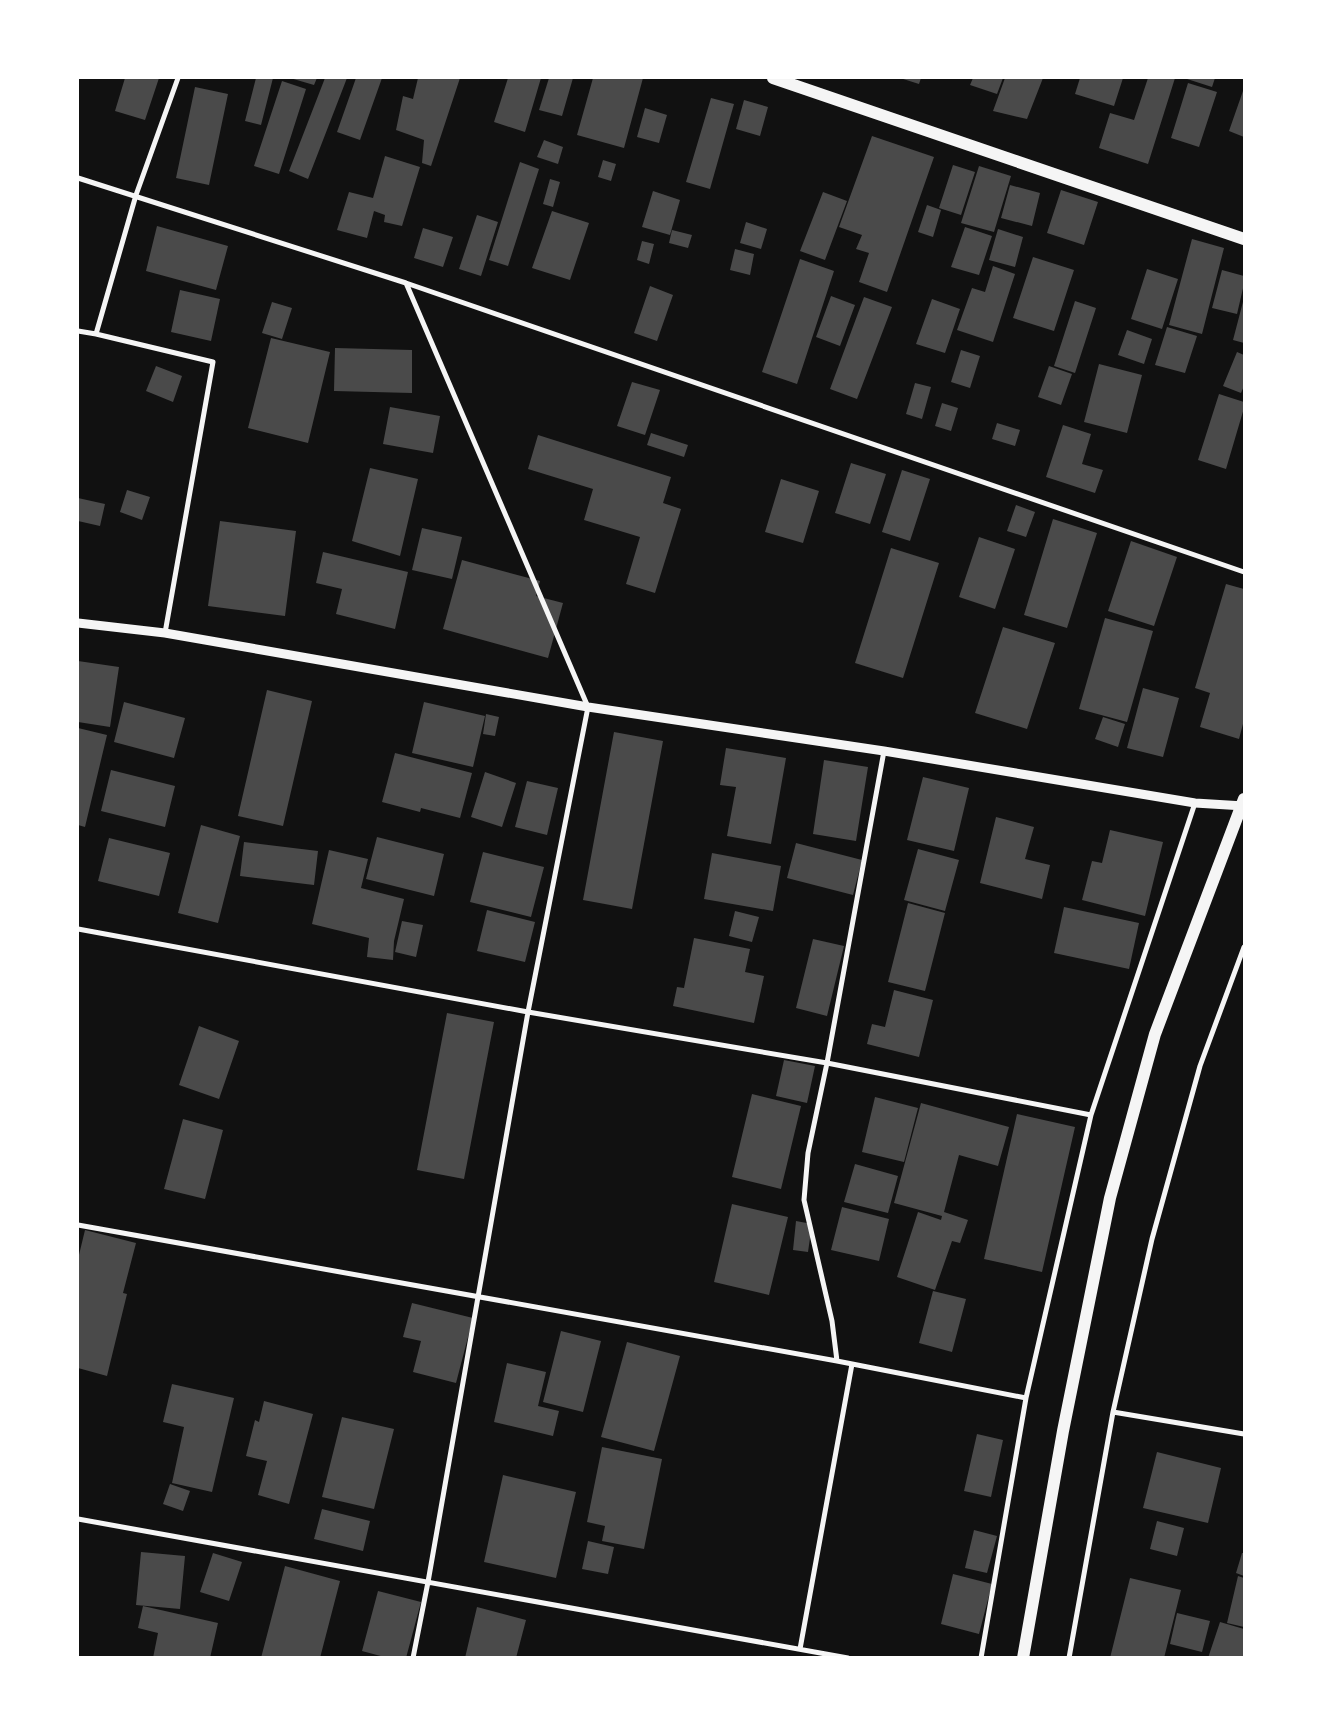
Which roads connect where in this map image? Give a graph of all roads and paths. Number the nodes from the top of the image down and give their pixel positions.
1 (178, 78) edge
2 (773, 78) edge
3 (78, 178) edge
4 (136, 195) junction
5 (1244, 239) edge
6 (406, 283) junction
7 (78, 331) edge
8 (96, 334) junction
9 (1244, 572) edge
10 (78, 623) edge
11 (165, 633) junction
12 (588, 707) junction
13 (884, 751) junction
14 (1195, 803) junction
15 (1244, 803) edge
16 (78, 929) edge
17 (1244, 948) edge
18 (528, 1012) junction
19 (827, 1063) junction
20 (1091, 1115) junction
21 (78, 1226) edge
22 (478, 1296) junction
23 (837, 1361) junction
24 (852, 1364) junction
25 (1026, 1398) junction
26 (1113, 1412) junction
27 (1244, 1434) edge
28 (78, 1519) edge
29 (428, 1582) junction
30 (800, 1649) junction
31 (413, 1658) edge
32 (848, 1658) edge
33 (981, 1658) edge
34 (1023, 1658) edge
35 (1070, 1658) edge

1 - 4 street
2 - 5 main road
3 - 4 street
4 - 6 street
4 - 8 street
6 - 9 street
6 - 12 street
7 - 8 street
8 - 11 street
10 - 11 street
11 - 12 street
12 - 13 street
12 - 18 street
13 - 14 street
13 - 19 street
14 - 15 street
14 - 20 street
15 - 34 main road
16 - 18 street
17 - 26 street
18 - 19 street
18 - 22 street
19 - 20 street
19 - 23 street
20 - 25 street
21 - 22 street
22 - 23 street
22 - 29 street
23 - 24 street
24 - 25 street
24 - 30 street
25 - 33 street
26 - 27 street
26 - 35 street
28 - 29 street
29 - 30 street
29 - 31 street
30 - 32 street

